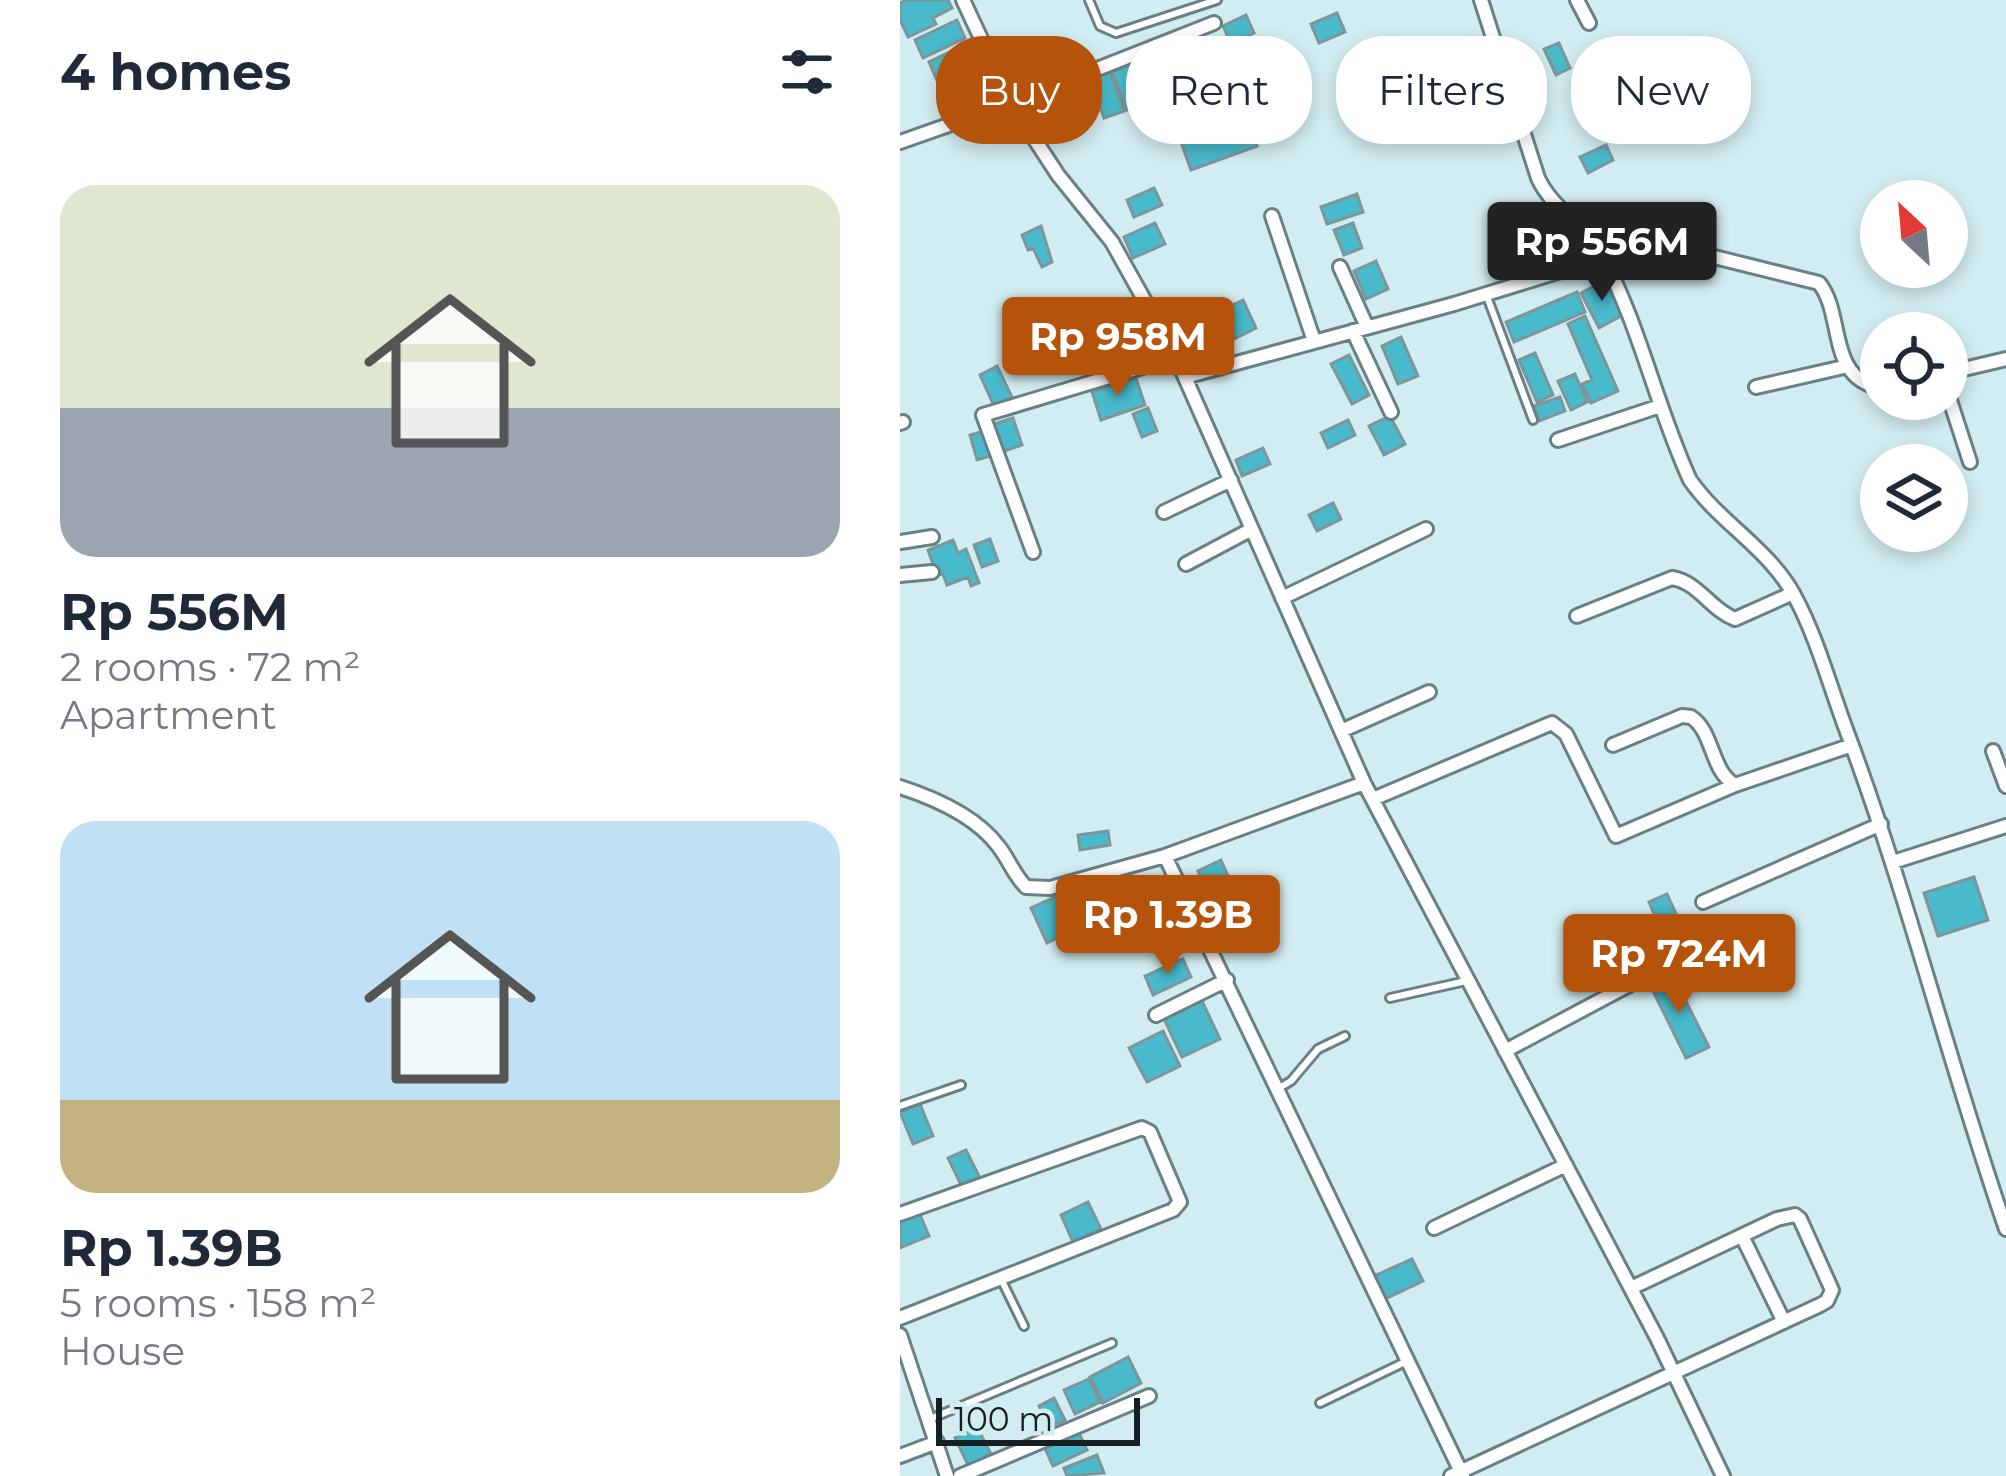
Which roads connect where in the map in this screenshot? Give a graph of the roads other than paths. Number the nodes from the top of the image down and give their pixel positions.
1 (963, 0) edge
2 (1089, 0) edge
3 (1217, 0) edge
4 (1481, 0) edge
5 (1577, 0) edge
6 (1214, 23) dead end
7 (1589, 23) dead end
8 (980, 36) edge
9 (1102, 68) edge
10 (936, 130) edge
11 (900, 142) edge
12 (1037, 144) edge
13 (1272, 216) dead end
14 (1604, 258) junction
15 (1340, 267) dead end
16 (1486, 295) junction
17 (1360, 329) junction
18 (1315, 341) junction
19 (1176, 357) junction
20 (2006, 359) edge
21 (1848, 366) junction
22 (1968, 369) edge
23 (1185, 376) junction
24 (1860, 379) edge
25 (1756, 387) dead end
26 (1660, 406) junction
27 (1391, 412) dead end
28 (1533, 420) dead end
29 (1956, 420) edge
30 (1558, 440) dead end
31 (1970, 462) dead end
32 (1231, 480) junction
33 (1165, 512) dead end
34 (1426, 529) dead end
35 (1252, 530) junction
36 (932, 537) dead end
37 (900, 542) edge
38 (1033, 552) dead end
39 (1186, 564) dead end
40 (932, 572) dead end
41 (900, 575) edge
42 (1793, 593) junction
43 (1282, 598) junction
44 (1577, 616) dead end
45 (1429, 692) dead end
46 (1341, 731) junction
47 (1613, 745) dead end
48 (1852, 745) junction
49 (1993, 751) dead end
50 (1364, 783) junction
51 (1735, 785) junction
52 (2006, 786) edge
53 (900, 787) edge
54 (1372, 799) junction
55 (1881, 824) junction
56 (2006, 826) edge
57 (1165, 856) junction
58 (1894, 862) junction
59 (1703, 902) dead end
60 (1226, 980) junction
61 (1466, 981) junction
62 (1629, 985) dead end
63 (1390, 998) dead end
64 (1156, 1015) dead end
65 (1345, 1036) dead end
66 (1505, 1051) junction
67 (961, 1085) dead end
68 (1279, 1088) junction
69 (900, 1106) edge
70 (1566, 1165) junction
71 (900, 1214) edge
72 (1434, 1228) dead end
73 (2006, 1228) edge
74 (1742, 1235) junction
75 (1001, 1279) junction
76 (1631, 1288) junction
77 (900, 1318) edge
78 (1784, 1322) junction
79 (1024, 1326) dead end
80 (900, 1335) edge
81 (1112, 1343) dead end
82 (1407, 1360) junction
83 (1675, 1374) junction
84 (1149, 1396) dead end
85 (1320, 1402) dead end
86 (930, 1419) junction
87 (937, 1442) junction
88 (900, 1456) edge
89 (1458, 1474) edge
90 (946, 1476) edge
91 (959, 1476) edge
92 (1723, 1476) edge

1 - 8 street
2 - 3 lane
4 - 14 street
5 - 7 street
6 - 9 street
10 - 11 street
12 - 19 street
13 - 18 street
14 - 16 street
14 - 21 street
14 - 26 street
15 - 17 street
16 - 17 street
16 - 28 lane
17 - 18 street
17 - 27 street
18 - 23 street
19 - 23 street
19 - 38 street
20 - 22 street
21 - 24 street
21 - 25 street
23 - 32 street
26 - 30 street
26 - 42 street
29 - 31 street
32 - 33 street
32 - 35 street
34 - 43 street
35 - 39 street
35 - 43 street
36 - 37 street
40 - 41 street
42 - 44 street
42 - 48 street
43 - 46 street
45 - 46 street
46 - 50 street
47 - 51 street
48 - 51 street
48 - 55 street
49 - 52 street
50 - 54 street
50 - 57 street
51 - 54 street
53 - 57 street
54 - 61 street
55 - 58 street
55 - 59 street
56 - 58 street
57 - 60 street
58 - 73 street
60 - 64 street
60 - 68 street
61 - 63 lane
61 - 66 street
62 - 66 street
65 - 68 lane
66 - 70 street
67 - 69 lane
68 - 82 street
70 - 72 street
70 - 76 street
71 - 75 street
74 - 76 street
74 - 78 street
74 - 78 street
75 - 77 street
75 - 79 lane
76 - 83 street
78 - 83 street
80 - 86 street
81 - 86 lane
82 - 85 lane
82 - 89 street
83 - 89 street
83 - 92 street
84 - 91 street
86 - 87 street
87 - 88 street
87 - 90 street

